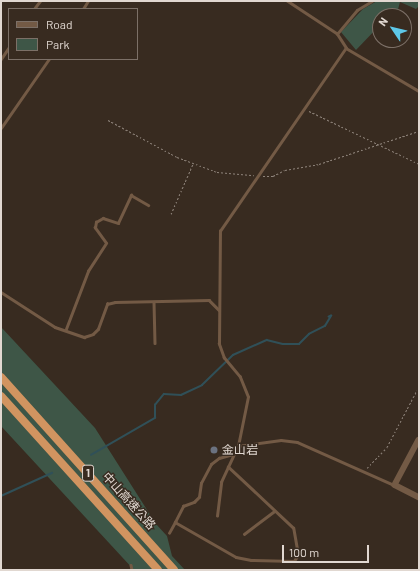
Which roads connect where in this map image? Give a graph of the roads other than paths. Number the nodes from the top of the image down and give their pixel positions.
1 (287, 1) edge
2 (372, 1) edge
3 (337, 34) junction
4 (8, 48) edge
5 (346, 48) junction
6 (1, 59) edge
7 (48, 60) edge
8 (419, 91) edge
9 (1, 128) edge
10 (148, 205) dead end
11 (1, 292) edge
12 (154, 302) junction
13 (219, 311) junction
14 (66, 329) junction
15 (155, 343) dead end
16 (1, 377) edge
17 (1, 396) edge
18 (419, 440) edge
19 (238, 446) junction
20 (233, 454) junction
21 (228, 467) junction
22 (395, 485) junction
23 (419, 497) edge
24 (274, 511) junction
25 (217, 516) dead end
26 (175, 522) junction
27 (169, 533) dead end
28 (244, 534) dead end
29 (131, 565) dead end
30 (132, 570) edge
31 (158, 570) edge
32 (174, 570) edge

1 - 3 lane
2 - 3 lane
3 - 5 lane
4 - 6 lane
5 - 8 lane
5 - 13 lane
7 - 9 lane
10 - 14 lane
11 - 14 lane
12 - 13 lane
12 - 14 lane
12 - 15 lane
13 - 19 lane
16 - 32 highway, 中山高速公路 / 1
17 - 31 highway, 中山高速公路 / 1
18 - 22 street
19 - 20 lane
19 - 22 lane
20 - 21 lane
20 - 26 lane
21 - 24 lane
21 - 25 lane
22 - 23 street
24 - 26 lane
24 - 28 lane
26 - 27 lane
29 - 30 lane

